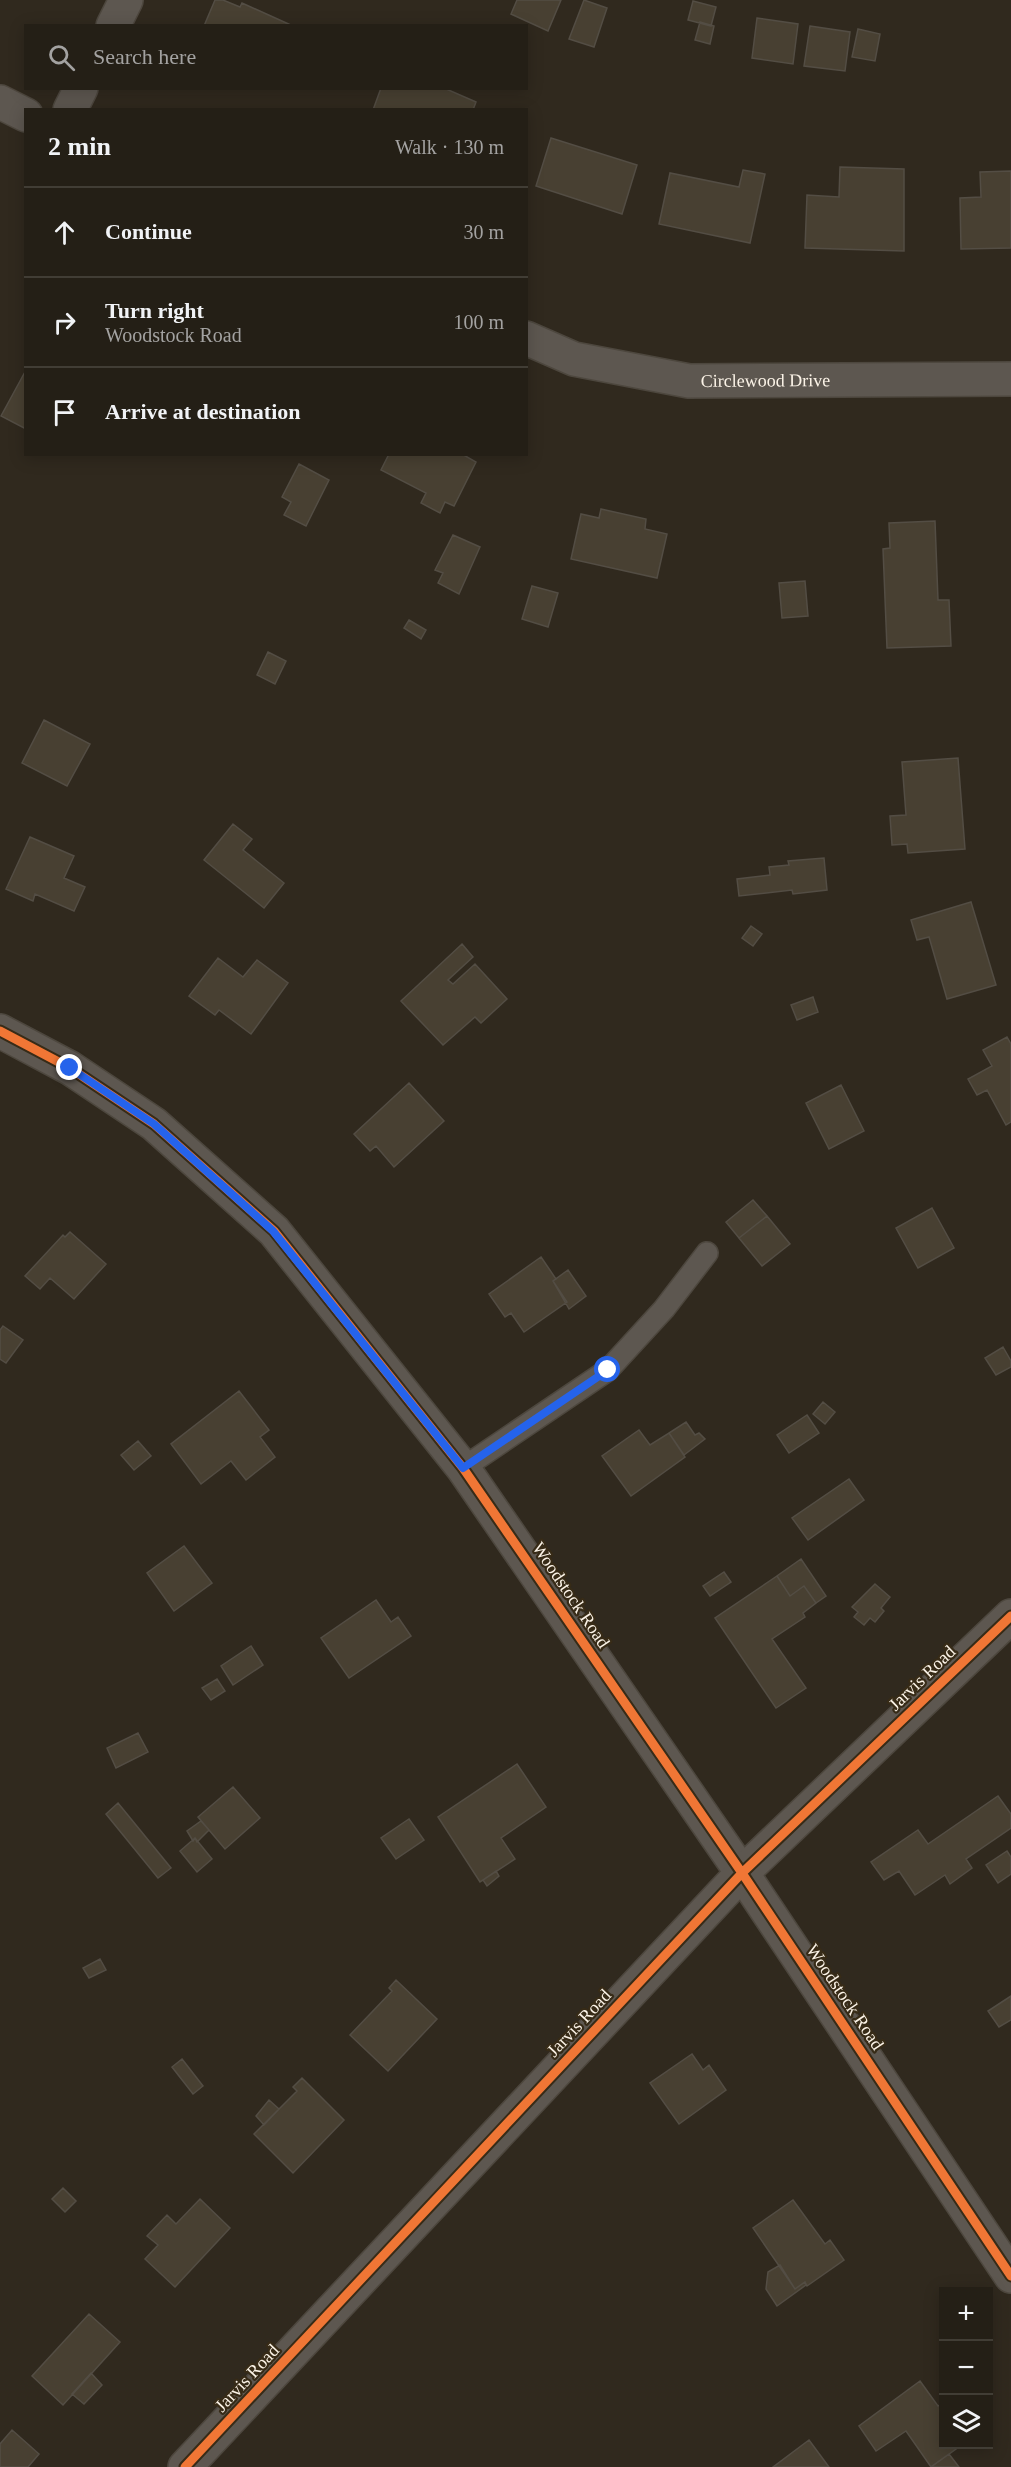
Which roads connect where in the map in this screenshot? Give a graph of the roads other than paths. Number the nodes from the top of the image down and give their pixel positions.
1 (126, 0) edge
2 (114, 24) edge
3 (80, 90) edge
4 (0, 102) edge
5 (71, 108) edge
6 (24, 114) edge
7 (528, 339) edge
8 (1011, 379) edge
9 (0, 1031) edge
10 (707, 1253) dead end
11 (463, 1468) junction
12 (1011, 1616) edge
13 (742, 1873) junction
14 (1011, 2276) edge
15 (185, 2467) edge

1 - 2 street
3 - 5 street
4 - 6 street
7 - 8 street, Circlewood Drive
9 - 11 street, Woodstock Road
10 - 11 lane
11 - 13 street, Woodstock Road
12 - 13 street, Jarvis Road
13 - 14 street, Woodstock Road
13 - 15 street, Jarvis Road

